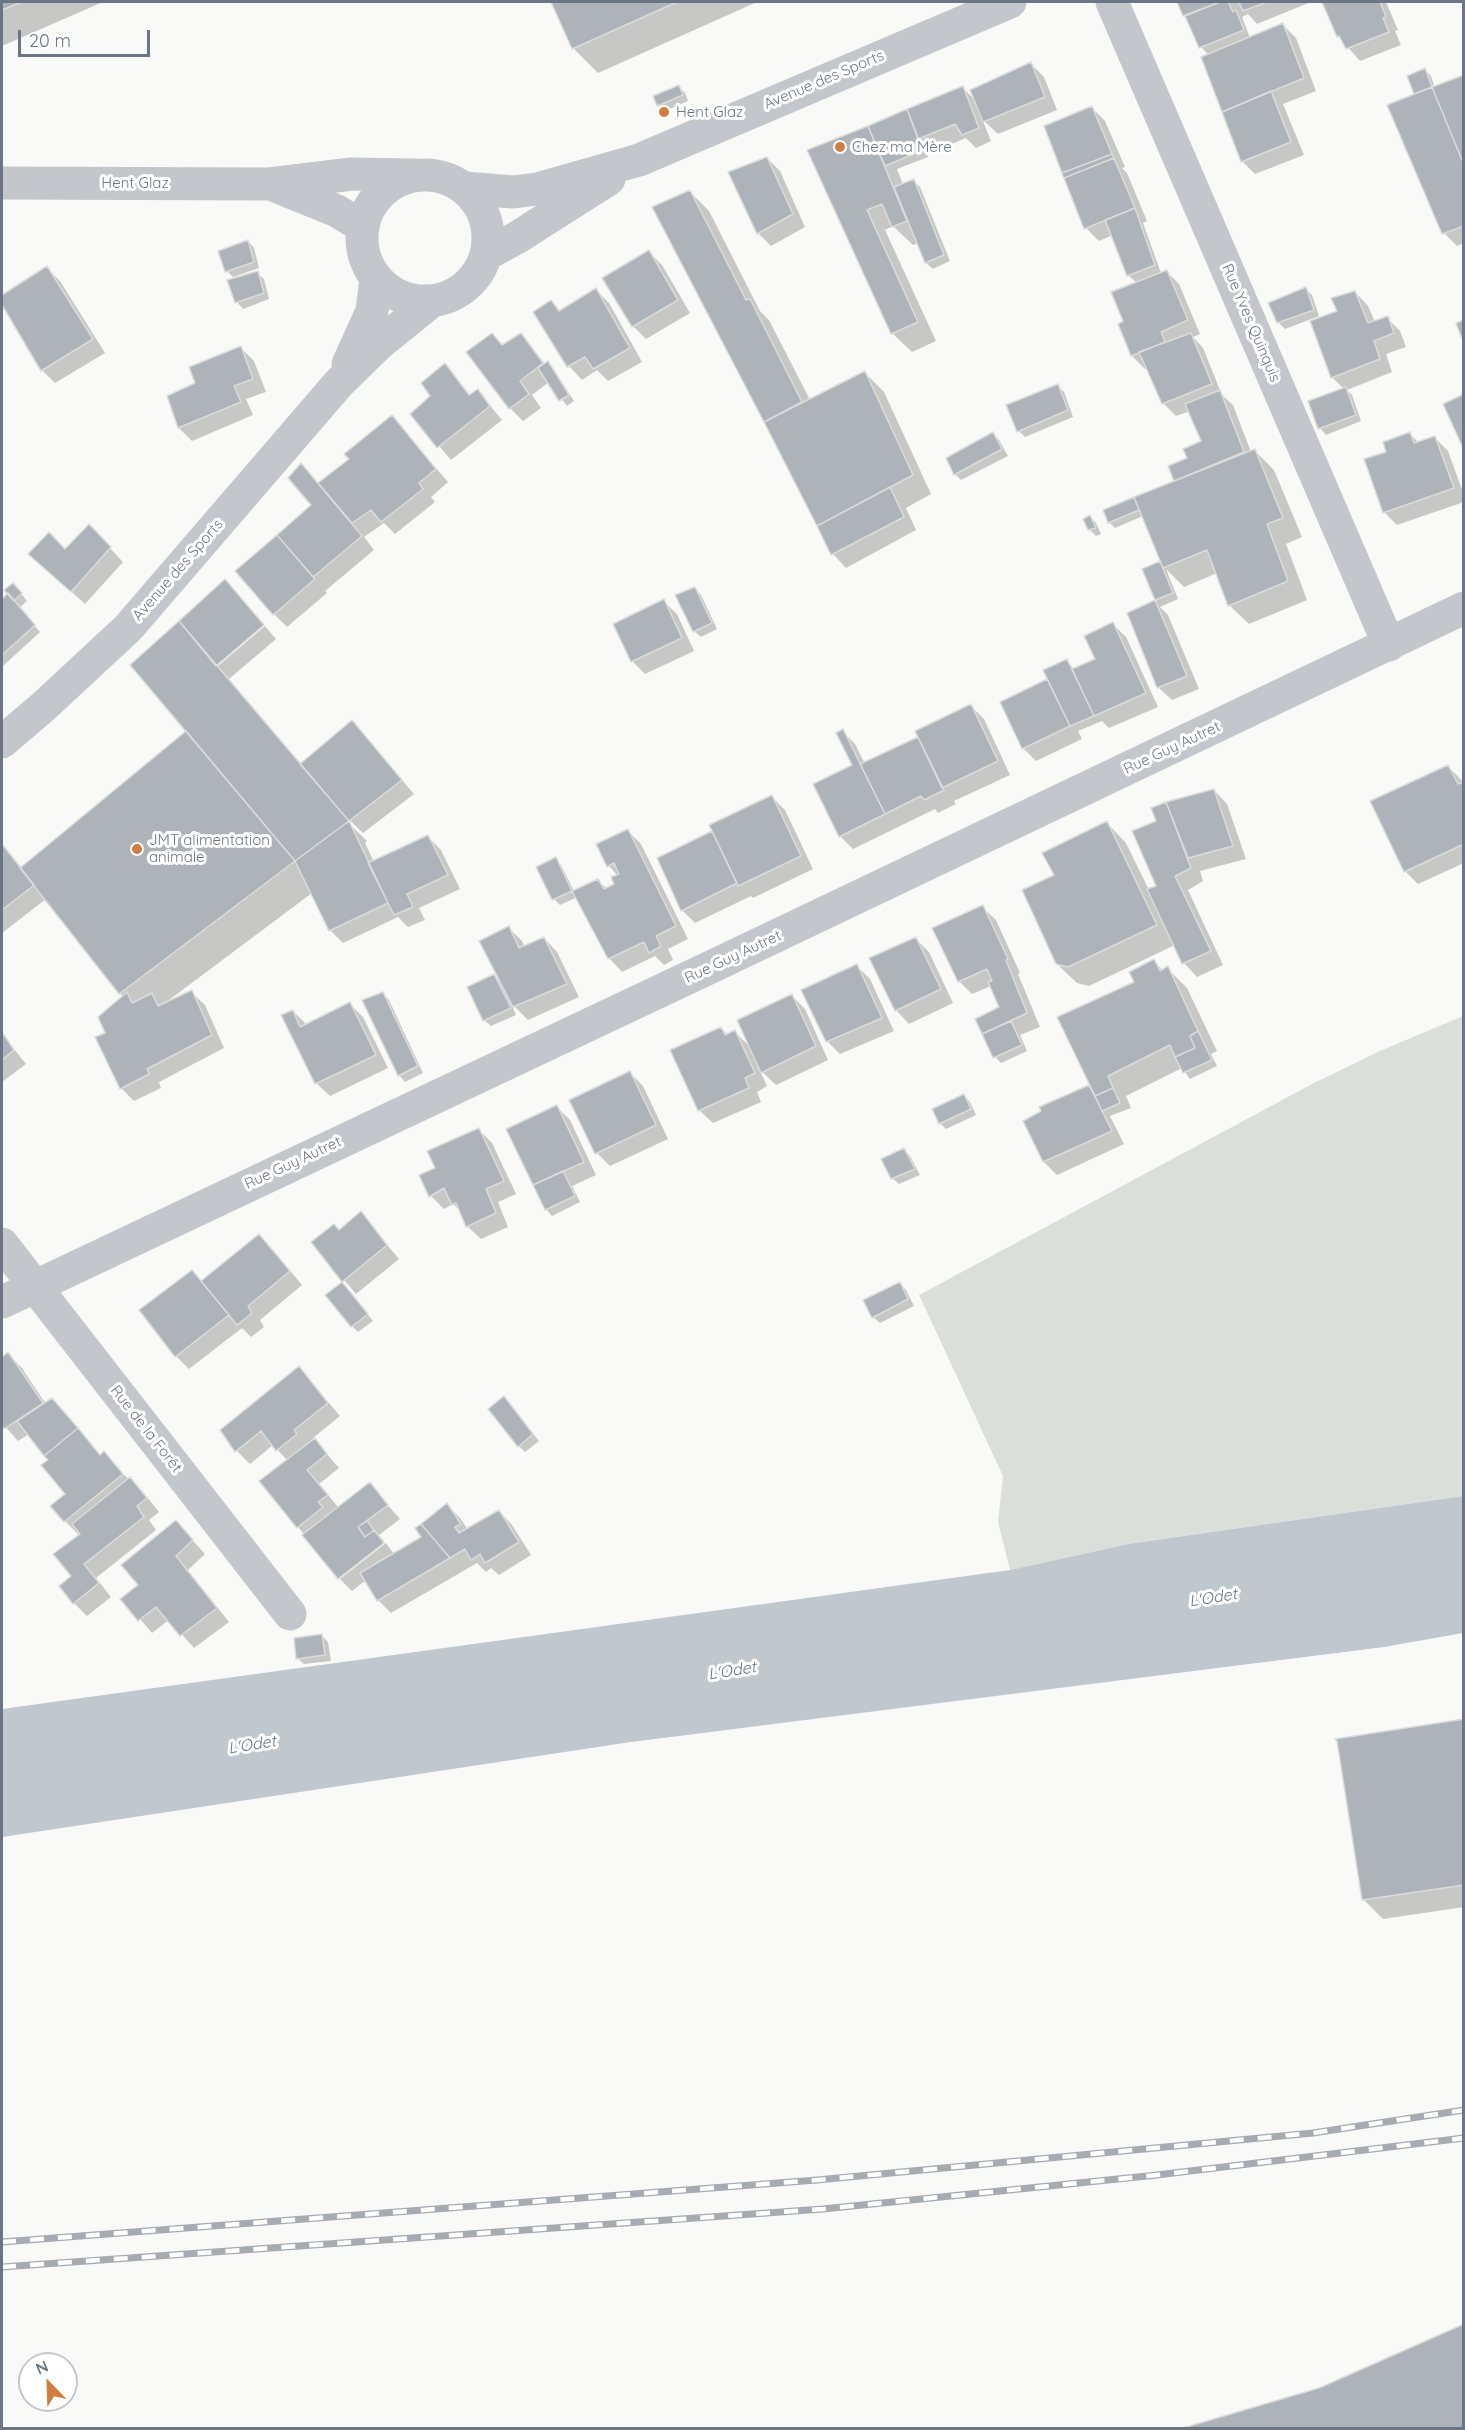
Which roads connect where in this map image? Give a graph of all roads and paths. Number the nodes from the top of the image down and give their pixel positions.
1 (1010, 2) edge
2 (1112, 2) edge
3 (639, 160) junction
4 (412, 175) junction
5 (2, 183) edge
6 (269, 184) junction
7 (465, 188) junction
8 (363, 227) junction
9 (487, 254) junction
10 (376, 279) junction
11 (432, 301) junction
12 (339, 383) junction
13 (1464, 608) edge
14 (1389, 645) junction
15 (2, 742) edge
16 (2, 1244) edge
17 (35, 1285) junction
18 (2, 1302) edge
19 (290, 1614) dead end

1 - 3 street, Avenue des Sports
2 - 14 street, Rue Yves Quinquis
3 - 7 street, Avenue des Sports
3 - 9 street, Avenue des Sports
4 - 6 street, Hent Glaz
4 - 7 street
4 - 8 street
5 - 6 street, Hent Glaz
6 - 8 street, Hent Glaz
7 - 9 street
8 - 10 street
9 - 11 street
10 - 11 street
10 - 12 street, Avenue des Sports
11 - 12 street, Avenue des Sports
12 - 15 street, Avenue des Sports
13 - 14 street, Rue Guy Autret
14 - 17 street, Rue Guy Autret
16 - 17 street, Rue de la Forêt
17 - 18 street, Rue Guy Autret
17 - 19 street, Rue de la Forêt

